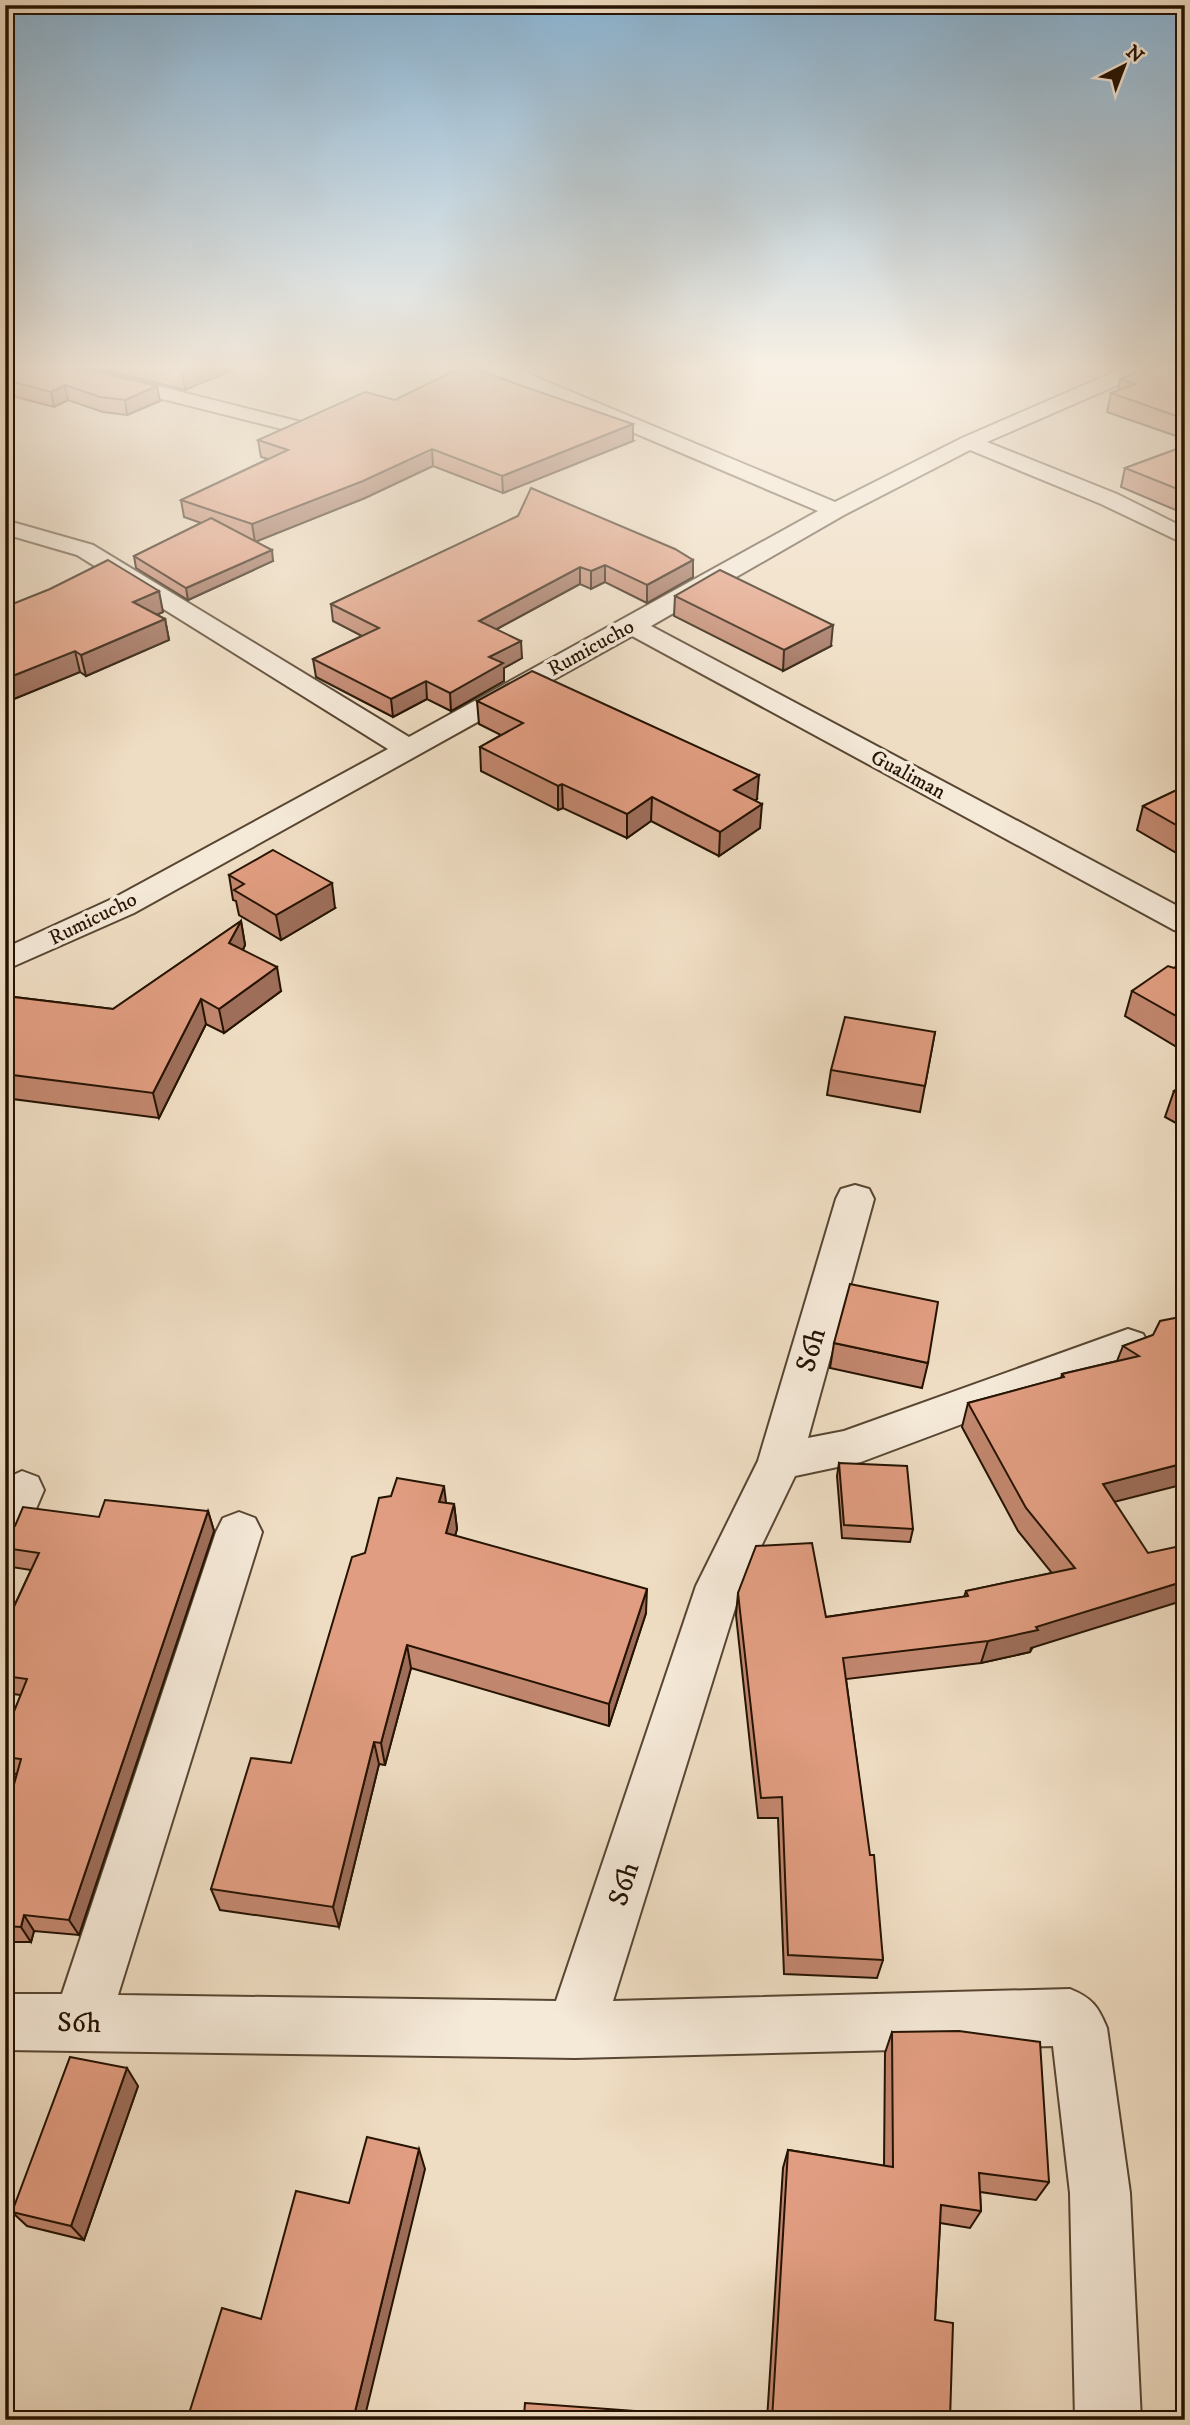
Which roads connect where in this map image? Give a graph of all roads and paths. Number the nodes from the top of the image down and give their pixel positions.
1 (763, 479) edge
2 (896, 479) edge
3 (1060, 479) edge
4 (836, 510) junction
5 (5, 527) edge
6 (1185, 537) edge
7 (632, 626) junction
8 (407, 748) junction
9 (1182, 919) edge
10 (5, 960) edge
11 (855, 1199) dead end
12 (1128, 1345) edge
13 (779, 1461) junction
14 (22, 1490) dead end
15 (5, 1530) edge
16 (239, 1532) dead end
17 (5, 2022) edge
18 (81, 2023) junction
19 (575, 2030) junction
20 (1108, 2420) edge

1 - 4 street
2 - 4 street, Rumicucho
3 - 6 street
4 - 7 street, Rumicucho
5 - 8 street
7 - 8 street, Rumicucho
7 - 9 street, Gualiman
8 - 10 street, Rumicucho
11 - 13 street, S6h
12 - 13 street
13 - 19 street, S6h
14 - 15 street
16 - 18 street
17 - 18 street, S6h
18 - 19 street, S6h
19 - 20 street

